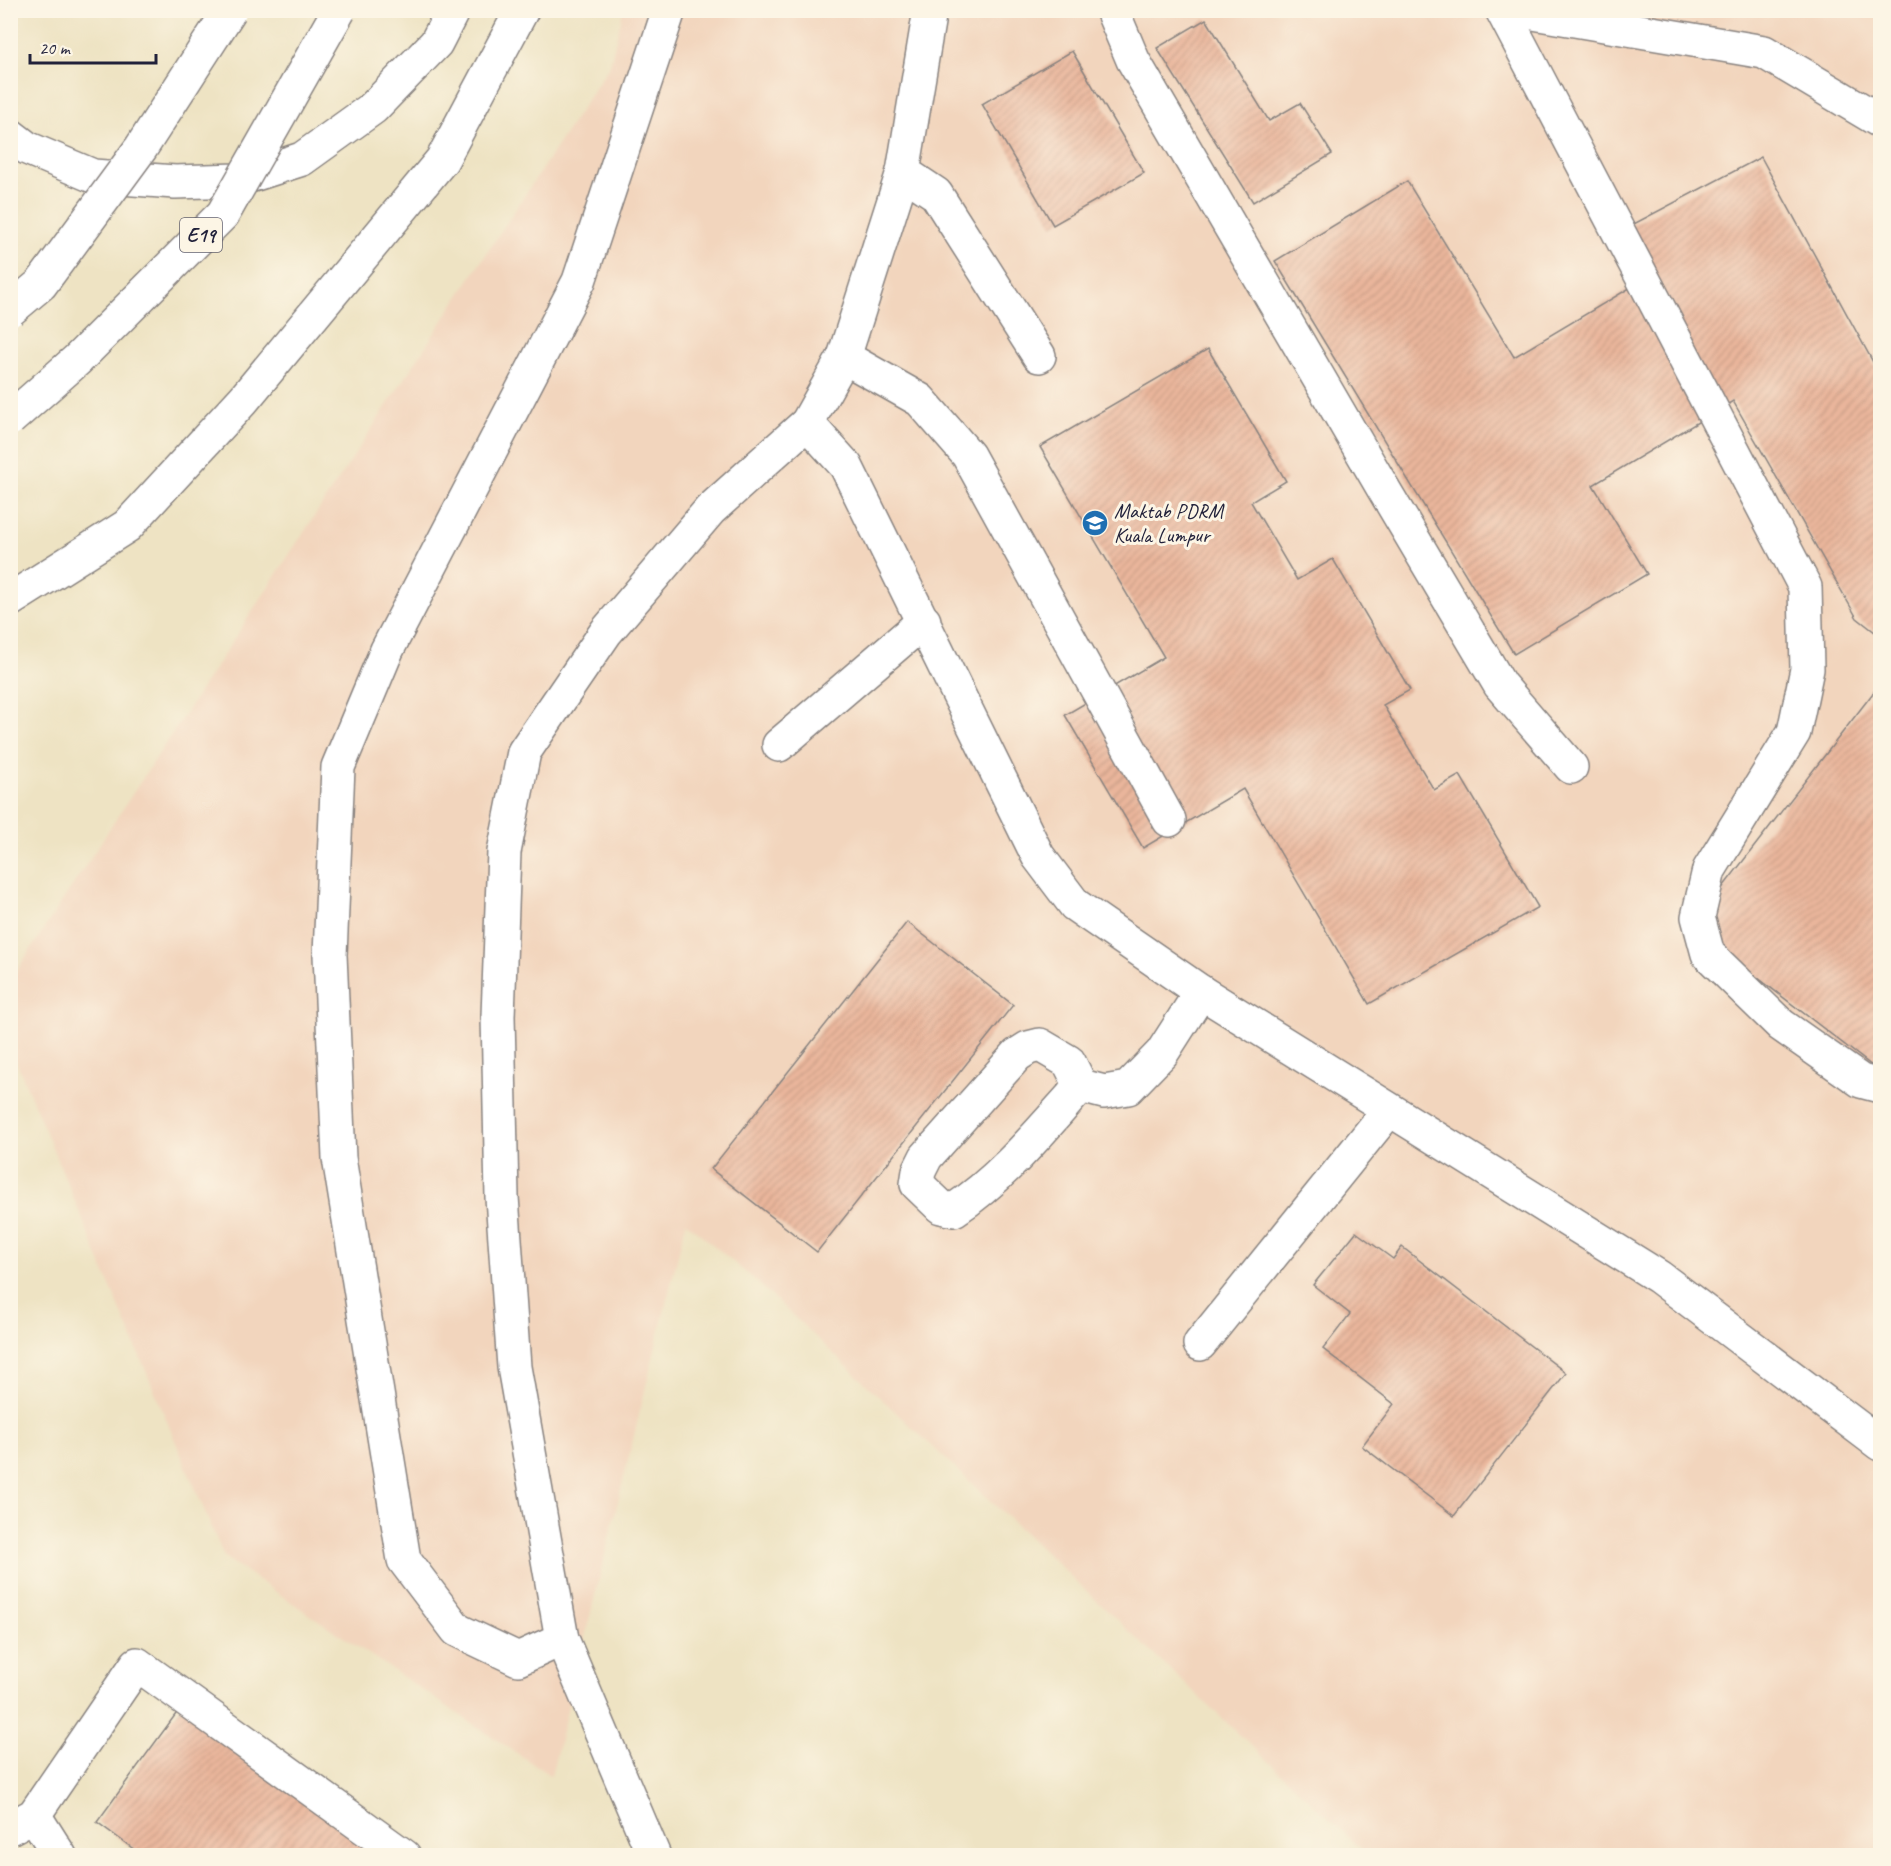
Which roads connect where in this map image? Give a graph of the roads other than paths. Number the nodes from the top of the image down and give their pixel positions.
1 (230, 10) edge
2 (339, 10) edge
3 (453, 10) edge
4 (522, 10) edge
5 (669, 10) edge
6 (930, 10) edge
7 (1112, 10) edge
8 (1502, 10) edge
9 (1516, 10) edge
10 (1881, 121) edge
11 (19, 141) edge
12 (903, 172) junction
13 (10, 310) edge
14 (1039, 356) dead end
15 (844, 357) junction
16 (10, 419) edge
17 (807, 423) junction
18 (10, 600) edge
19 (924, 621) junction
20 (779, 745) dead end
21 (1571, 767) dead end
22 (1169, 820) dead end
23 (1201, 993) junction
24 (1081, 1086) junction
25 (1881, 1086) edge
26 (1389, 1110) junction
27 (1200, 1344) dead end
28 (1881, 1444) edge
29 (562, 1639) junction
30 (22, 1822) edge
31 (60, 1856) edge
32 (404, 1856) edge
33 (654, 1856) edge

1 - 13 main road, bridge
2 - 16 main road, E19, bridge
3 - 11 main road, bridge
4 - 18 main road
5 - 29 main road
6 - 12 main road
7 - 21 main road
8 - 25 main road
9 - 10 main road
12 - 14 main road
12 - 15 main road
15 - 17 main road
15 - 22 main road
17 - 19 main road
17 - 29 main road
19 - 20 main road
19 - 23 main road
23 - 24 main road
23 - 26 main road
24 - 24 main road
26 - 27 main road
26 - 28 main road
29 - 33 main road
30 - 31 main road
30 - 32 main road

